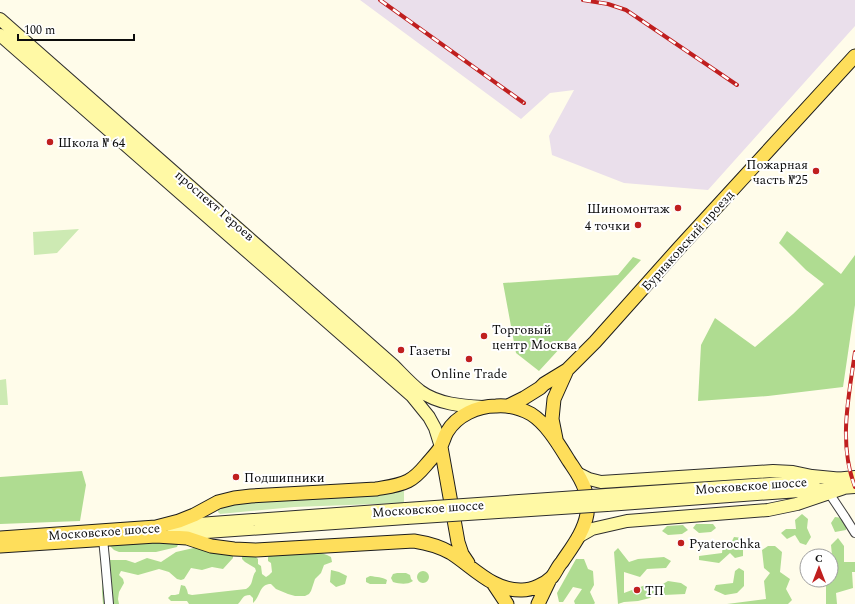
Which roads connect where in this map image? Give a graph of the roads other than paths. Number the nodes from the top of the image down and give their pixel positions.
1 (0, 20) edge
2 (0, 35) edge
3 (855, 56) edge
4 (568, 370) junction
5 (508, 406) junction
6 (484, 407) junction
7 (556, 440) junction
8 (441, 447) junction
9 (577, 472) junction
10 (849, 483) edge
11 (829, 493) junction
12 (156, 531) junction
13 (855, 533) edge
14 (578, 537) junction
15 (0, 538) edge
16 (103, 539) junction
17 (0, 546) edge
18 (469, 566) junction
19 (551, 577) junction
20 (493, 583) junction
21 (109, 604) edge
22 (507, 604) edge
23 (538, 604) edge

1 - 6 main road, проспект Героев
2 - 8 main road, проспект Героев
3 - 4 main road, Бурнаковский проезд
4 - 5 main road
4 - 7 main road
5 - 6 main road
5 - 7 main road
6 - 8 main road
7 - 9 main road
8 - 12 main road
8 - 18 main road
9 - 10 main road
9 - 14 main road
10 - 11 main road
10 - 12 main road, Московское шоссе, bridge
11 - 13 street
11 - 14 main road
12 - 15 main road, Московское шоссе
12 - 16 main road, Московское шоссе
12 - 18 main road
14 - 19 main road
16 - 17 main road, Московское шоссе
16 - 21 street
18 - 20 main road
19 - 20 main road
19 - 23 main road
20 - 22 main road

